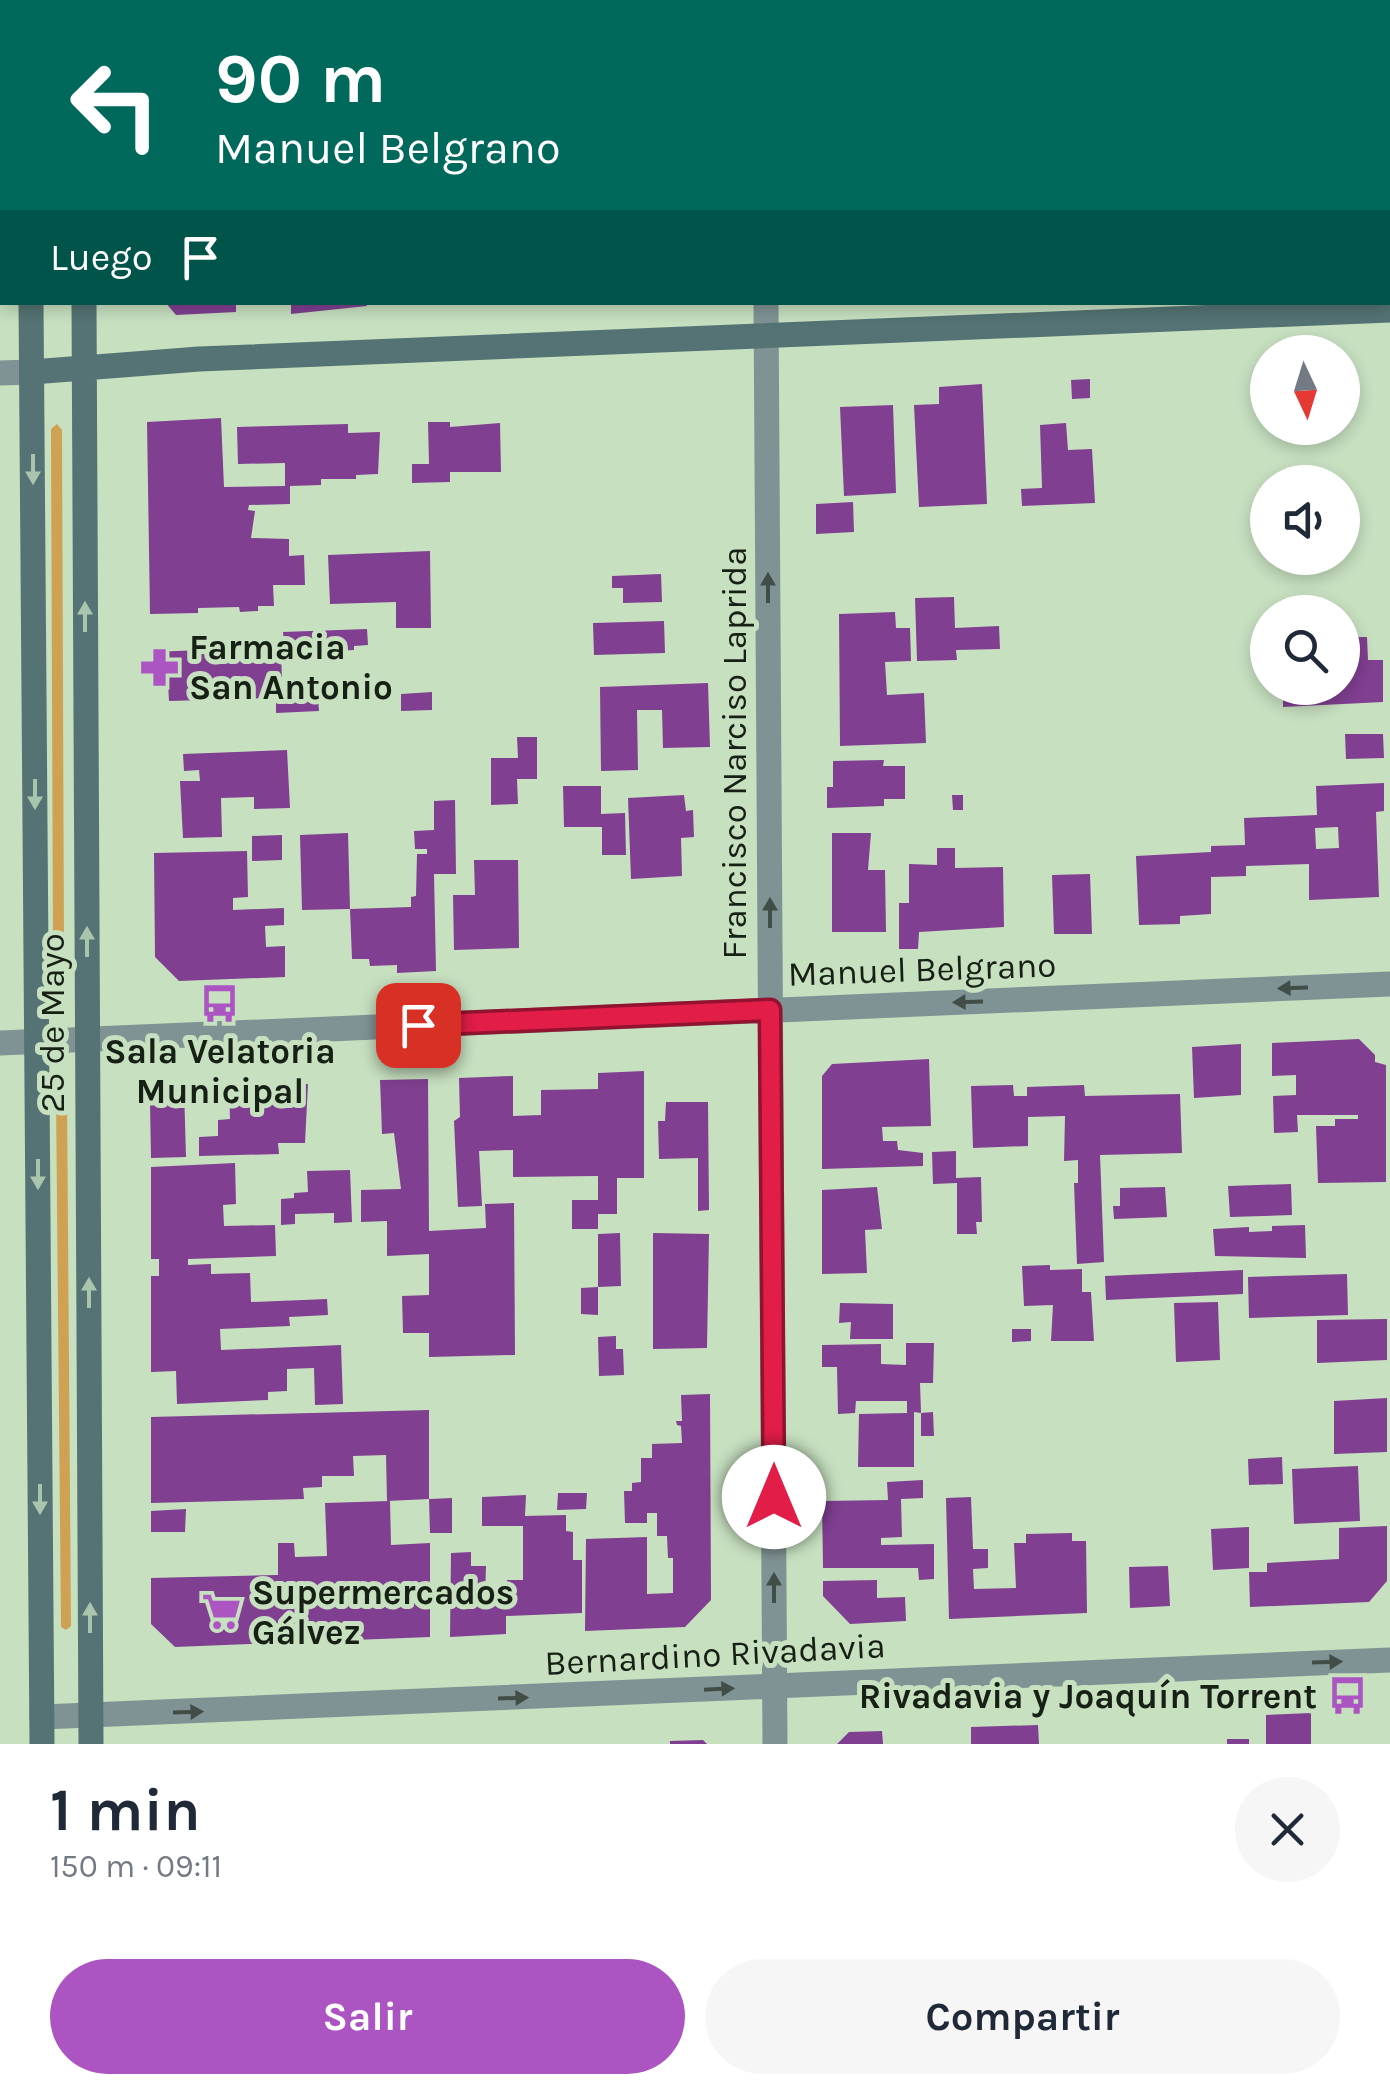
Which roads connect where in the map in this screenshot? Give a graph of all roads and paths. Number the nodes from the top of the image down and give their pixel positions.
1 (31, 305) edge
2 (84, 305) edge
3 (766, 305) edge
4 (1390, 310) edge
5 (766, 336) junction
6 (84, 368) junction
7 (32, 372) junction
8 (0, 373) edge
9 (1390, 984) edge
10 (770, 1010) junction
11 (88, 1039) junction
12 (37, 1042) junction
13 (0, 1043) edge
14 (1390, 1660) edge
15 (775, 1686) junction
16 (91, 1716) junction
17 (42, 1717) junction
18 (42, 1744) edge
19 (91, 1744) edge
20 (775, 1744) edge

1 - 7 main road, 25 de Mayo
2 - 6 main road, 25 de Mayo
3 - 5 street, Francisco Narciso Laprida
4 - 5 main road
5 - 6 main road
10 -> 5 street, Francisco Narciso Laprida
6 - 7 main road
11 -> 6 main road, 25 de Mayo
7 - 8 street
7 -> 12 main road, 25 de Mayo
9 -> 10 street, Manuel Belgrano
10 - 11 street, Manuel Belgrano
15 -> 10 street, Francisco Narciso Laprida
11 - 12 street, Manuel Belgrano
16 -> 11 main road, 25 de Mayo
12 - 13 street, Manuel Belgrano
12 -> 17 main road, 25 de Mayo
15 -> 14 street, Bernardino Rivadavia
16 -> 15 street, Bernardino Rivadavia
15 - 20 street, Francisco Narciso Laprida
16 - 17 street, Bernardino Rivadavia
16 - 19 main road, 25 de Mayo
17 - 18 main road, 25 de Mayo

